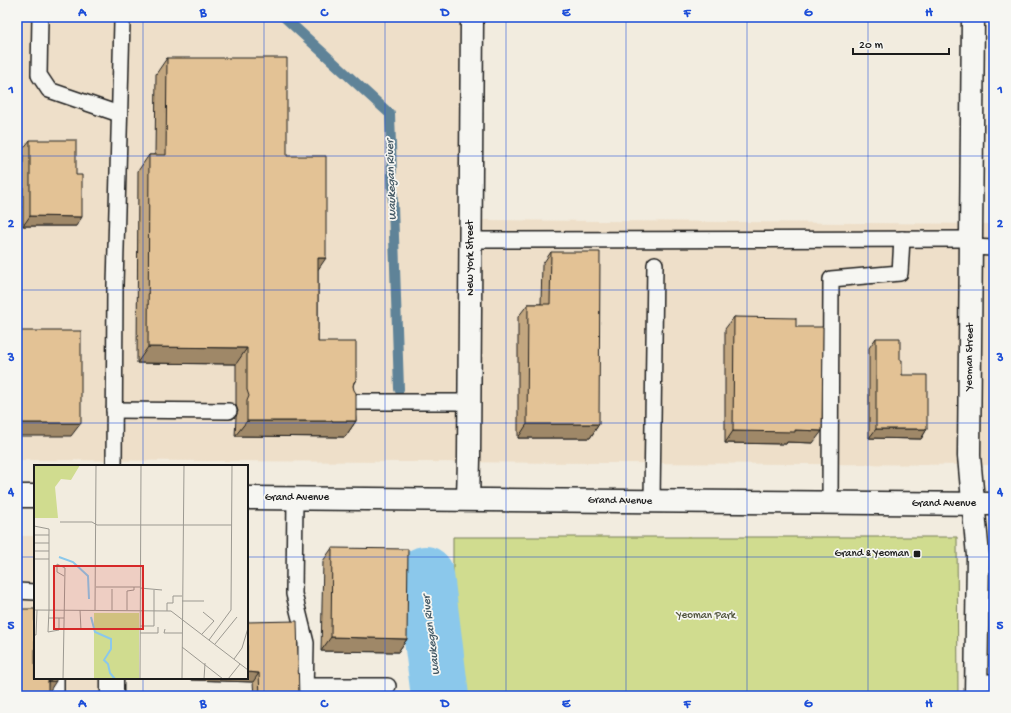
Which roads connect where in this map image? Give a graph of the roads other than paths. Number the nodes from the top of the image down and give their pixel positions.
1 (40, 17) edge
2 (121, 17) edge
3 (472, 17) edge
4 (973, 17) edge
5 (119, 114) junction
6 (902, 239) junction
7 (471, 240) junction
8 (971, 243) junction
9 (994, 248) edge
10 (655, 264) dead end
11 (351, 402) edge
12 (470, 402) junction
13 (114, 410) junction
14 (229, 411) dead end
15 (114, 465) edge
16 (17, 496) edge
17 (34, 496) edge
18 (248, 498) edge
19 (296, 498) junction
20 (468, 499) junction
21 (652, 501) junction
22 (830, 503) junction
23 (984, 504) edge
24 (17, 591) edge
25 (34, 592) edge
26 (56, 679) edge
27 (112, 679) edge
28 (388, 686) dead end
29 (982, 687) edge
30 (305, 691) edge
31 (56, 696) edge
32 (112, 696) edge

1 - 5 lane
2 - 5 lane
3 - 7 street, New York Street
4 - 8 street, Yeoman Street
5 - 13 lane
6 - 7 lane
6 - 8 lane
6 - 22 lane
7 - 12 street, New York Street
8 - 9 lane
8 - 23 street, Yeoman Street
10 - 21 lane
11 - 12 lane
12 - 20 street, New York Street
13 - 14 lane
13 - 15 lane
16 - 17 street
18 - 19 street, Grand Avenue
19 - 20 street, Grand Avenue
19 - 30 lane
20 - 21 street, Grand Avenue
21 - 22 street, Grand Avenue
22 - 23 street, Grand Avenue
23 - 29 street, Yeoman Street
24 - 25 lane
26 - 31 lane
27 - 32 street
28 - 30 lane

